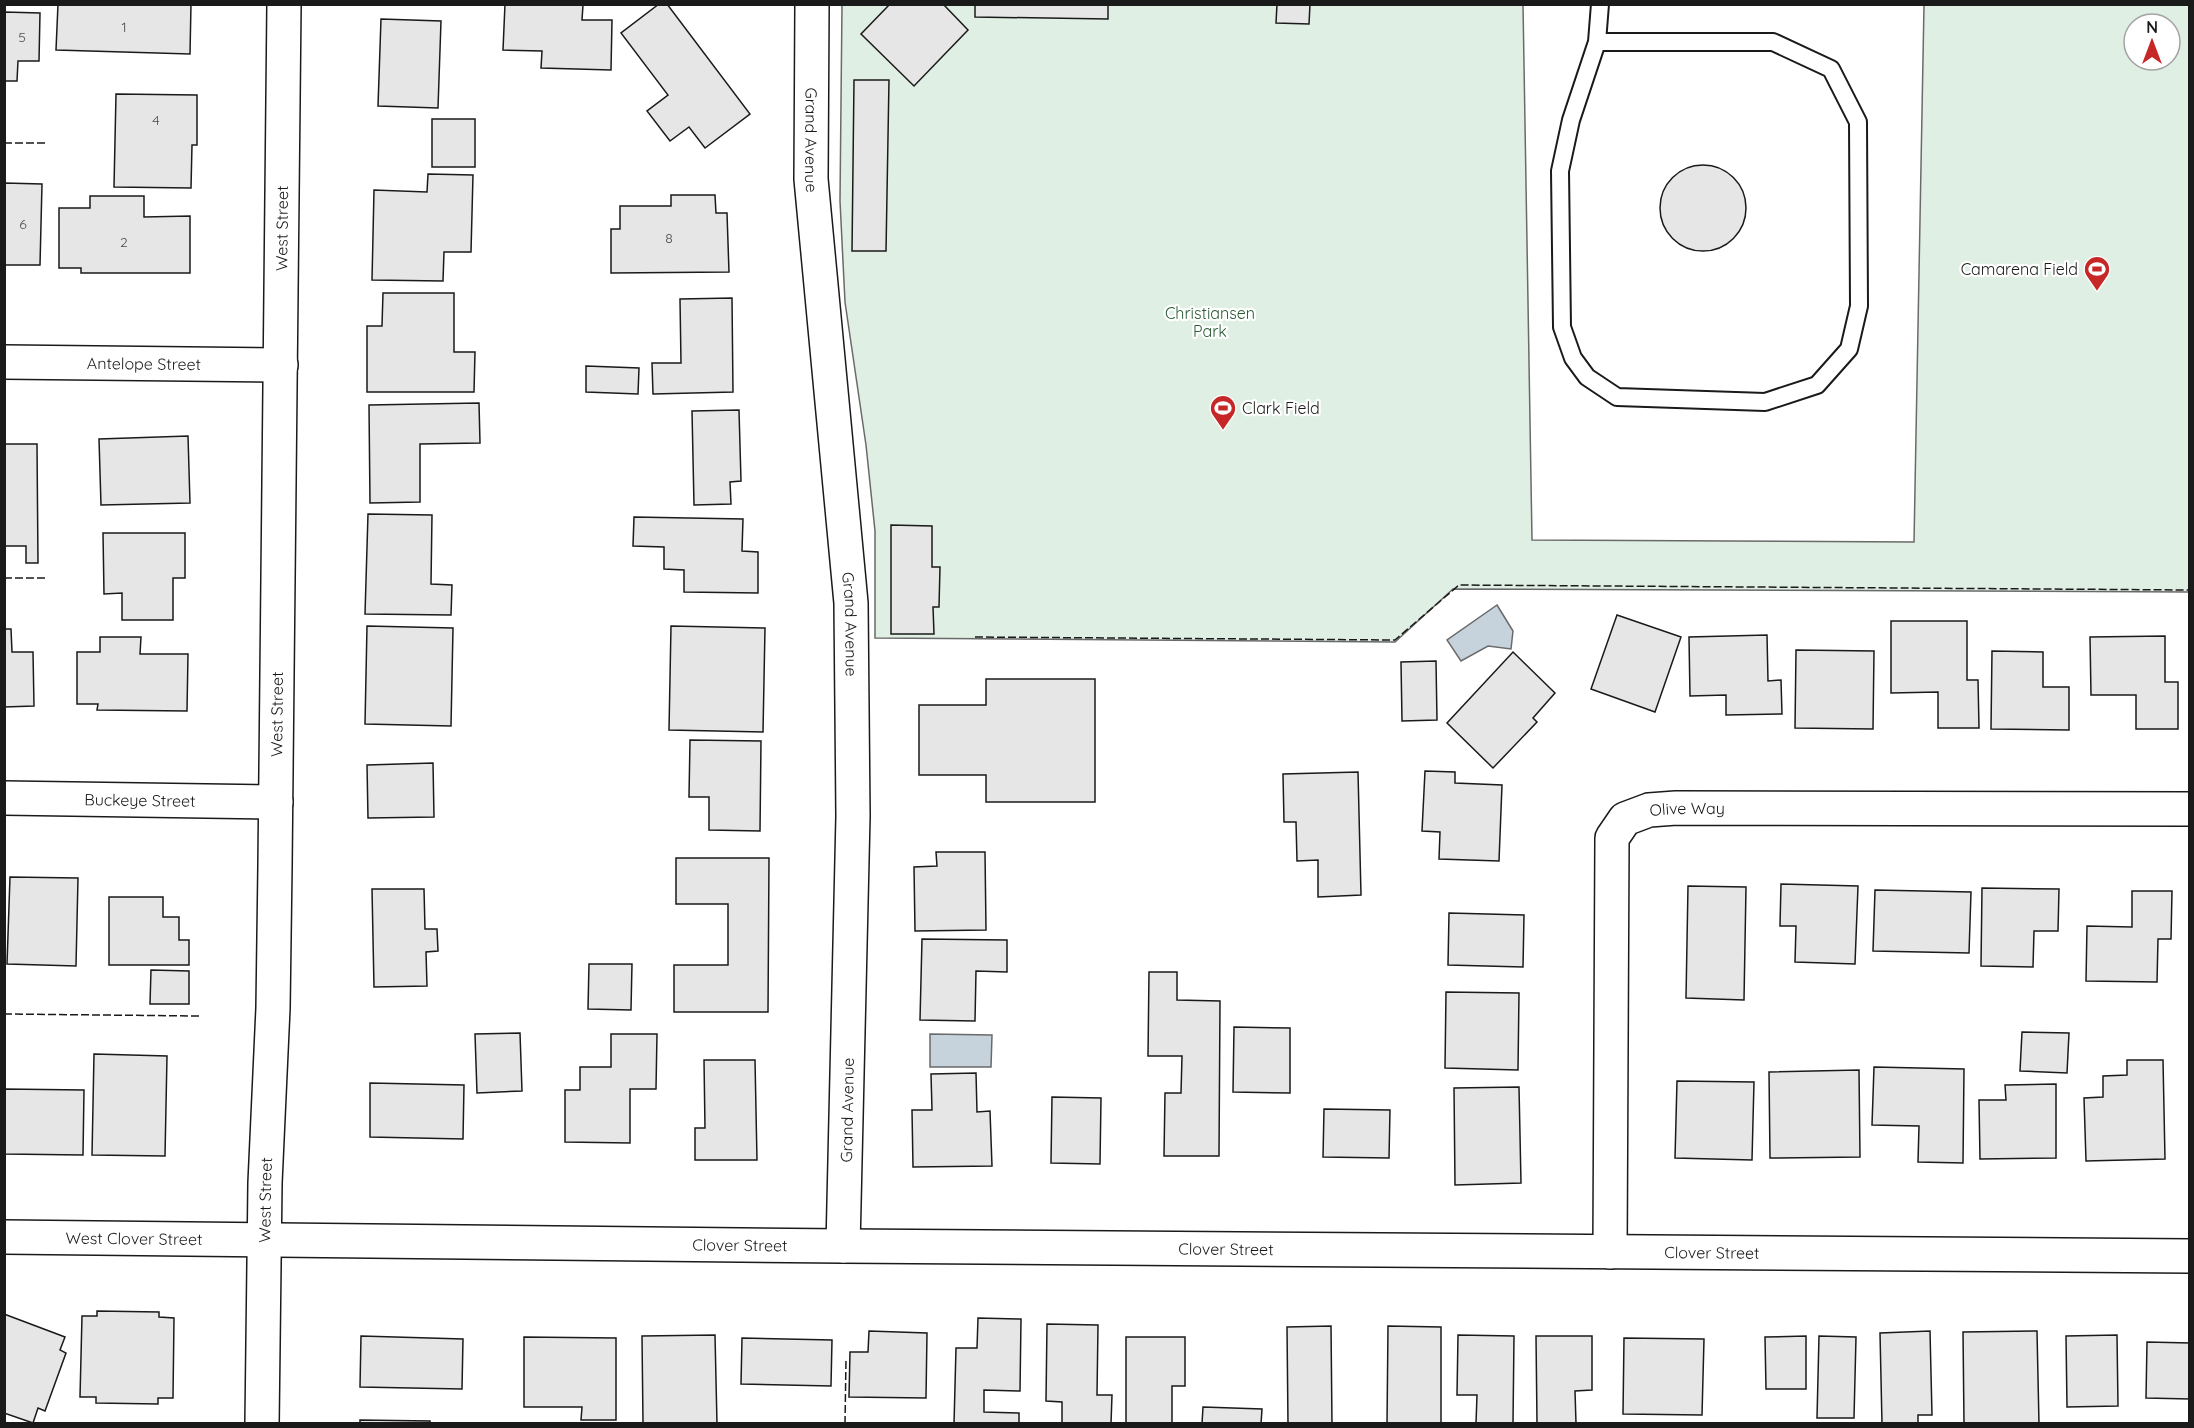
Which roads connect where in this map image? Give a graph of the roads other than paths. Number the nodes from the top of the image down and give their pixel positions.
1 (284, 4) edge
2 (812, 4) edge
3 (1600, 4) edge
4 (1598, 42) junction
5 (4, 362) edge
6 (281, 365) junction
7 (4, 798) edge
8 (276, 802) junction
9 (2190, 809) edge
10 (4, 1237) edge
11 (264, 1241) junction
12 (843, 1246) junction
13 (1610, 1252) junction
14 (2190, 1256) edge
15 (262, 1424) edge

1 - 6 street, West Street
2 - 12 street, Grand Avenue
3 - 4 lane
4 - 4 lane
5 - 6 street, Antelope Street
6 - 8 street, West Street
7 - 8 street, Buckeye Street
8 - 11 street, West Street
9 - 13 street, Olive Way
10 - 11 street, West Clover Street
11 - 12 street, Clover Street
11 - 15 street, West Street
12 - 13 street, Clover Street
13 - 14 street, Clover Street

